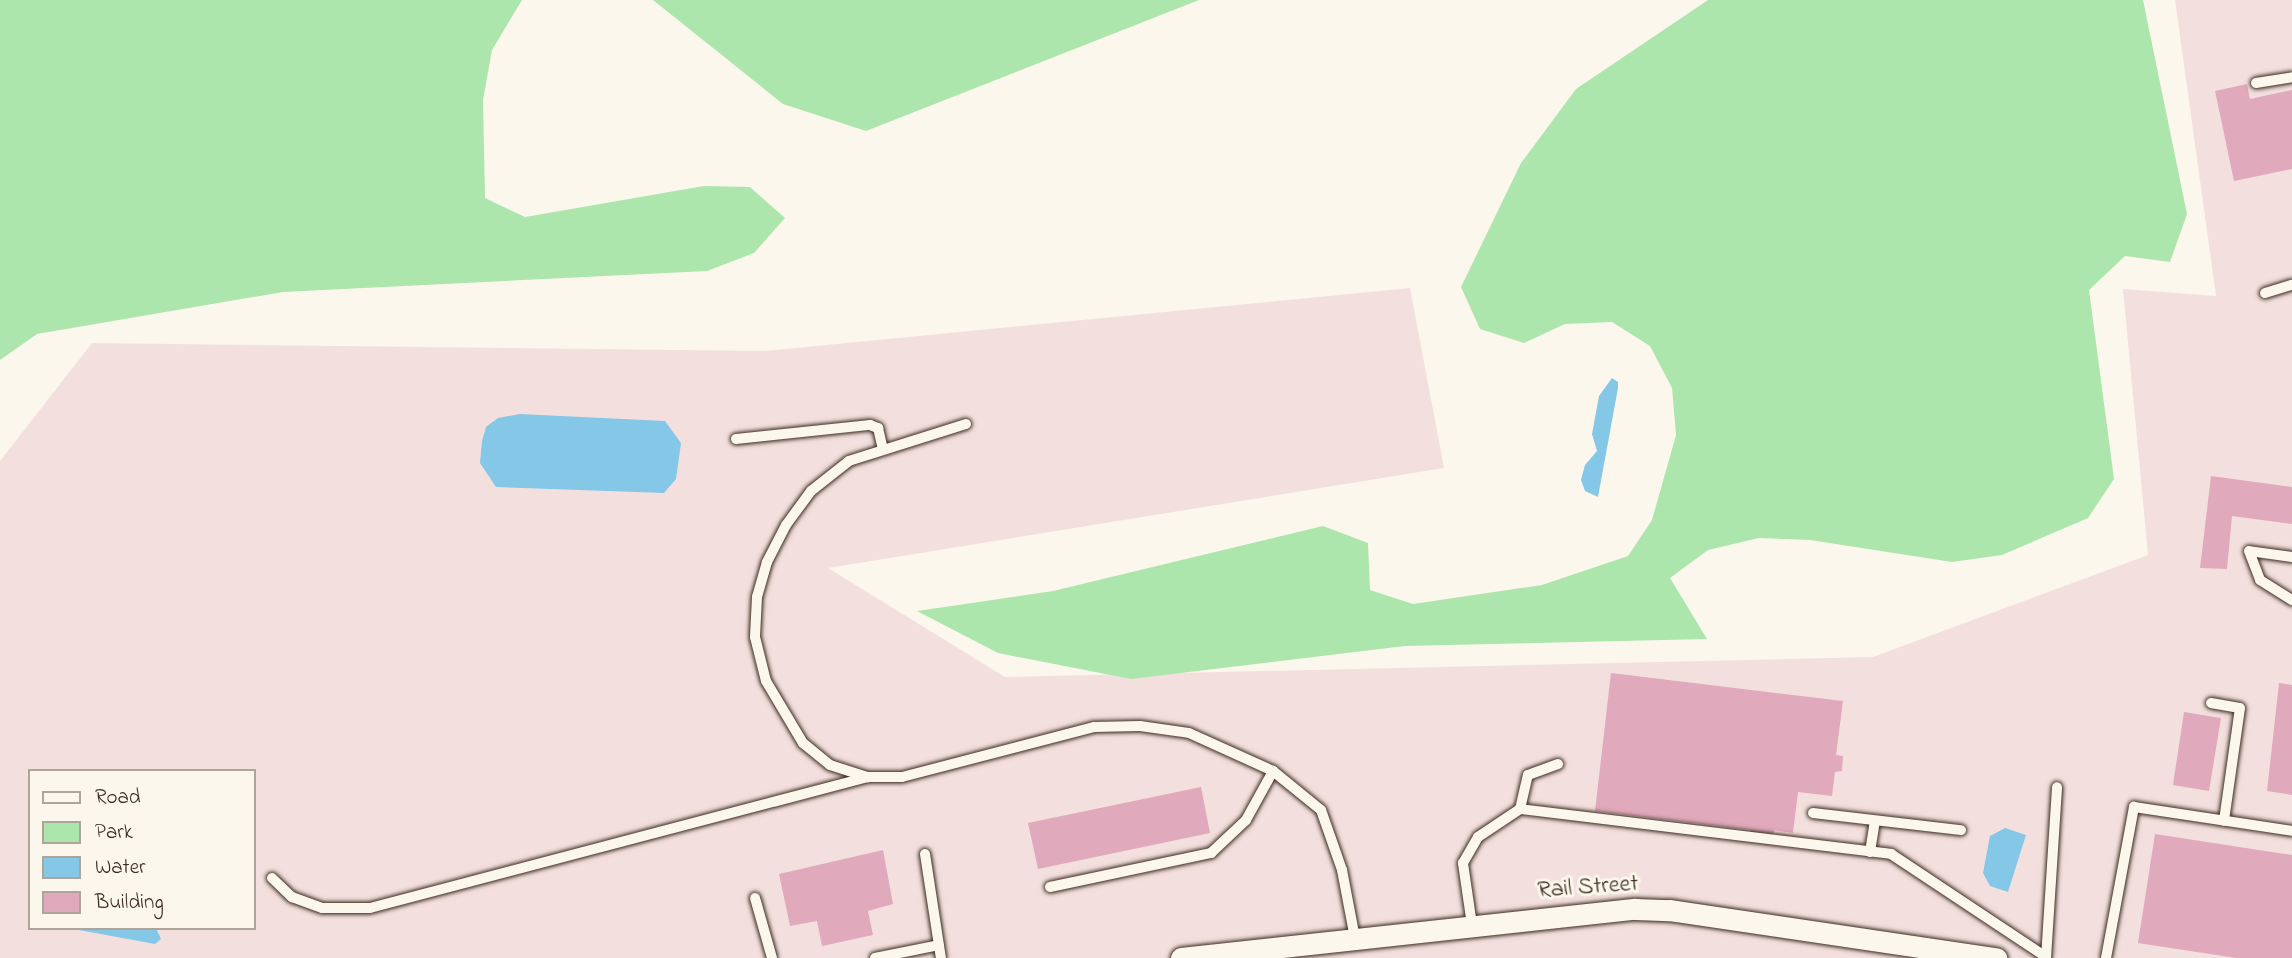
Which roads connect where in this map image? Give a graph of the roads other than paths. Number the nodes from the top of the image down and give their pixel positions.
1 (2292, 77) edge
2 (2256, 83) dead end
3 (2292, 285) edge
4 (2265, 293) dead end
5 (966, 424) dead end
6 (736, 439) dead end
7 (883, 449) junction
8 (2292, 557) edge
9 (2292, 600) edge
10 (2211, 703) dead end
11 (1558, 764) dead end
12 (1273, 771) junction
13 (868, 778) junction
14 (2057, 787) dead end
15 (1520, 809) junction
16 (1813, 813) dead end
17 (1875, 821) junction
18 (2224, 821) junction
19 (1961, 831) dead end
20 (2292, 831) edge
21 (1870, 852) junction
22 (925, 854) dead end
23 (272, 878) dead end
24 (1050, 887) dead end
25 (755, 898) dead end
26 (1472, 925) junction
27 (1355, 938) junction
28 (939, 944) junction
29 (2046, 957) edge
30 (772, 958) edge
31 (875, 958) edge
32 (942, 958) edge
33 (1181, 958) edge
34 (1996, 958) edge
35 (2106, 958) edge

1 - 2 lane
3 - 4 lane
5 - 7 lane
6 - 7 lane
7 - 13 lane
8 - 9 lane
10 - 18 lane
11 - 15 lane
12 - 13 lane
12 - 24 lane
12 - 27 lane
13 - 23 lane
14 - 29 lane
15 - 21 lane
15 - 26 lane
16 - 17 lane
17 - 19 lane
17 - 21 lane
18 - 20 lane
18 - 35 lane
21 - 29 lane
22 - 28 lane
25 - 30 lane
26 - 27 street, Rail Street
26 - 34 street, Rail Street
27 - 33 street, Rail Street
28 - 31 lane
28 - 32 lane

